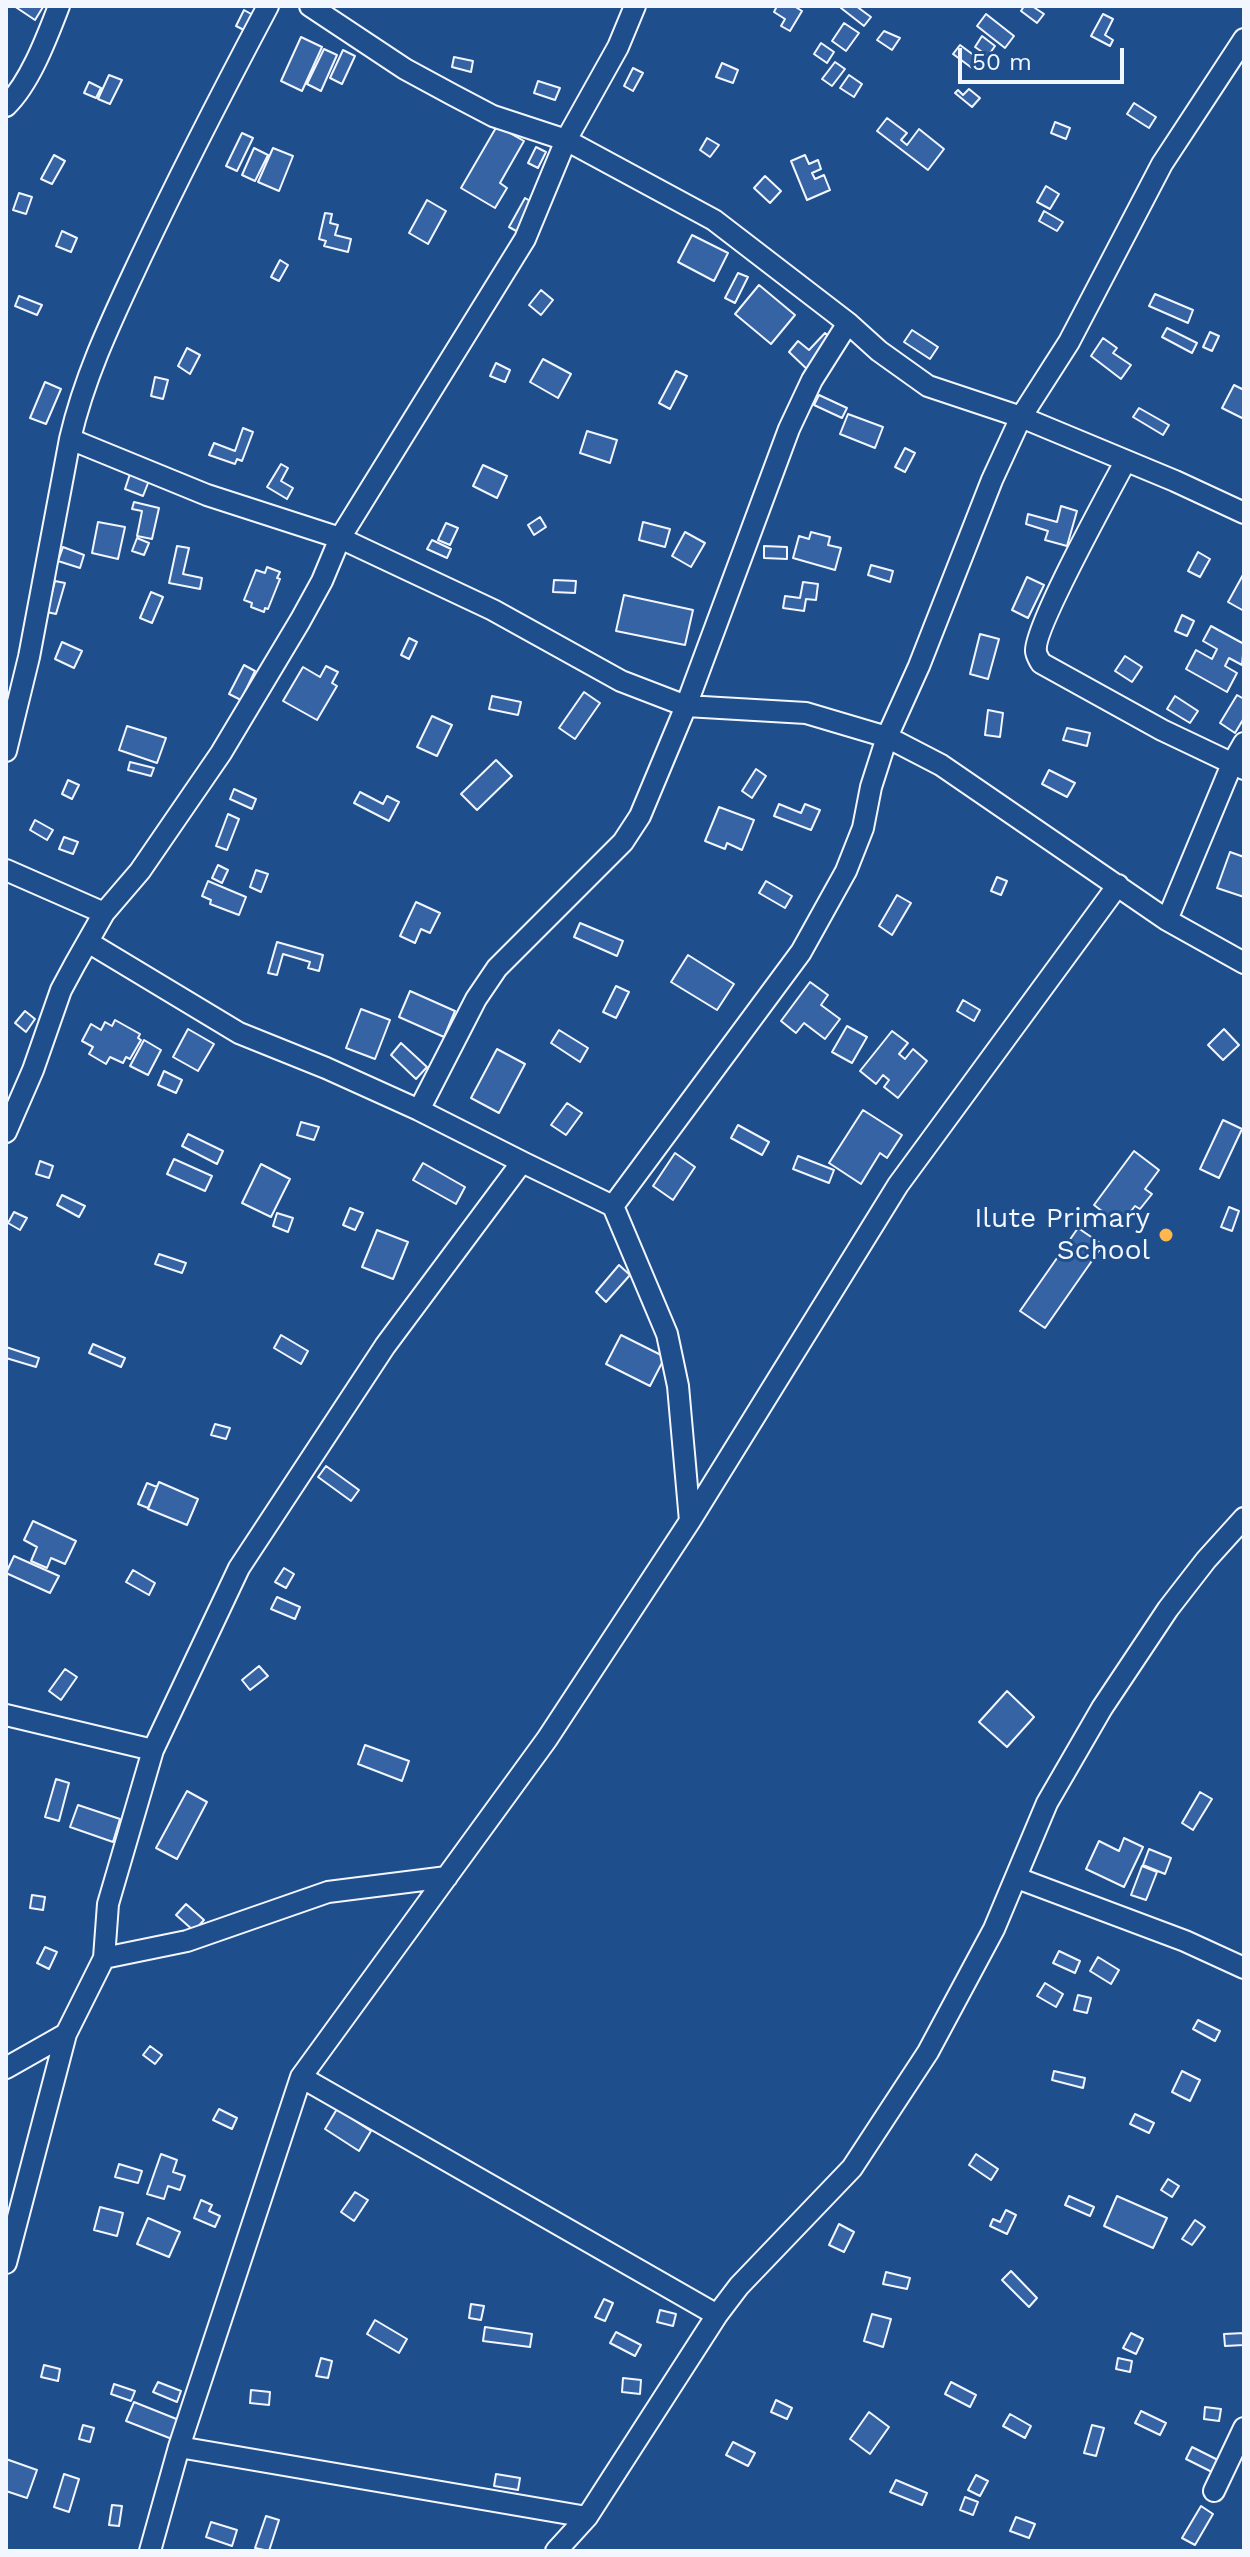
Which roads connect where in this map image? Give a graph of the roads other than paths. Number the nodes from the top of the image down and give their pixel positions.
1 (59, 6) edge
2 (268, 6) edge
3 (310, 6) edge
4 (635, 6) edge
5 (1244, 39) edge
6 (6, 106) edge
7 (566, 140) junction
8 (848, 323) junction
9 (1021, 417) junction
10 (70, 439) junction
11 (1125, 462) junction
12 (1244, 513) edge
13 (340, 538) junction
14 (686, 706) junction
15 (887, 737) junction
16 (1244, 743) edge
17 (6, 751) edge
18 (1238, 767) edge
19 (6, 870) edge
20 (1118, 885) junction
21 (104, 913) junction
22 (1167, 920) junction
23 (88, 942) junction
24 (1244, 963) edge
25 (419, 1110) junction
26 (6, 1132) edge
27 (522, 1162) junction
28 (613, 1206) junction
29 (1244, 1518) edge
30 (690, 1521) junction
31 (6, 1715) edge
32 (153, 1750) junction
33 (447, 1877) junction
34 (1017, 1878) junction
35 (104, 1958) junction
36 (1244, 1968) edge
37 (66, 2034) junction
38 (6, 2068) edge
39 (301, 2077) junction
40 (6, 2263) edge
41 (717, 2315) junction
42 (1244, 2428) edge
43 (179, 2447) junction
44 (1214, 2491) dead end
45 (587, 2517) junction
46 (150, 2551) edge
47 (556, 2551) edge

1 - 6 street
2 - 10 street
3 - 7 street
4 - 7 street
5 - 9 street
7 - 8 street
7 - 13 street
8 - 9 street
8 - 14 street
9 - 11 street
9 - 15 street
10 - 13 street
10 - 17 street
11 - 12 street
11 - 18 street
13 - 14 street
13 - 21 street
14 - 15 street
14 - 25 street
15 - 20 street
15 - 28 street
16 - 18 street
18 - 22 street
19 - 21 street
20 - 22 street
20 - 30 street
21 - 23 street
22 - 24 street
23 - 25 street
23 - 26 street
25 - 27 street
27 - 28 street
27 - 32 street
28 - 30 street
29 - 34 street
30 - 33 street
31 - 32 street
32 - 35 street
33 - 35 street
33 - 39 street
34 - 36 street
34 - 41 street
35 - 37 street
37 - 38 street
37 - 40 street
39 - 41 street
39 - 43 street
41 - 45 street
42 - 44 street
43 - 45 street
43 - 46 street
45 - 47 street

